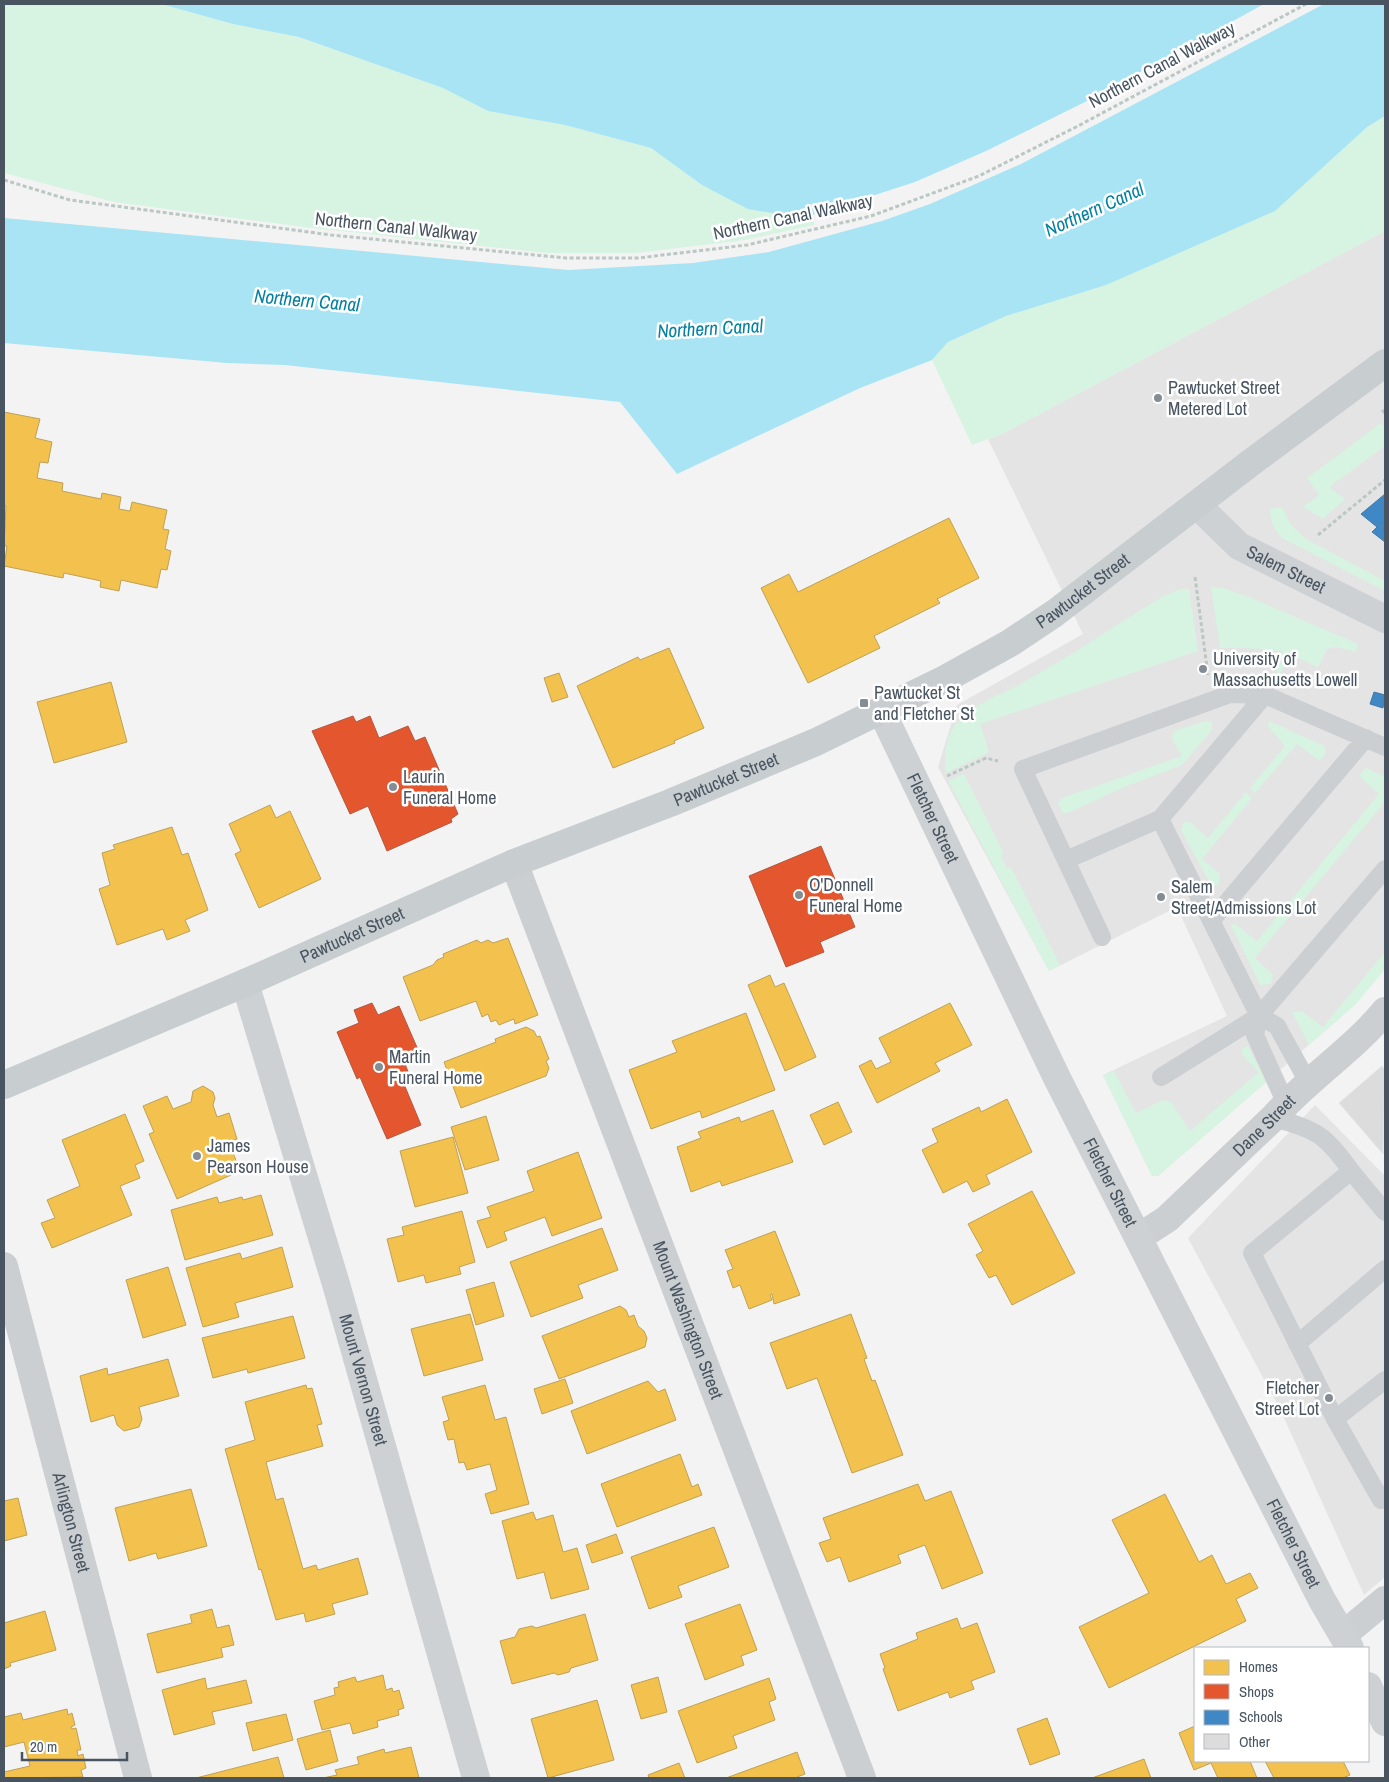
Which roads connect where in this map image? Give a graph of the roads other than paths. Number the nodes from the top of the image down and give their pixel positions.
1 (1385, 364) edge
2 (1197, 505) junction
3 (1385, 619) edge
4 (1265, 695) junction
5 (881, 710) junction
6 (1366, 738) junction
7 (1385, 746) edge
8 (1160, 819) junction
9 (1066, 860) junction
10 (514, 863) junction
11 (1385, 869) edge
12 (1211, 921) junction
13 (1102, 937) dead end
14 (245, 983) junction
15 (1259, 1016) junction
16 (1381, 1026) edge
17 (1161, 1077) dead end
18 (1309, 1084) junction
19 (4, 1086) edge
20 (1279, 1111) junction
21 (1351, 1171) junction
22 (1385, 1212) edge
23 (1139, 1237) junction
24 (4, 1266) edge
25 (1385, 1269) edge
26 (1297, 1344) junction
27 (1385, 1380) edge
28 (1335, 1420) junction
29 (1385, 1497) edge
30 (1385, 1600) edge
31 (1346, 1641) edge
32 (1369, 1688) edge
33 (1385, 1722) edge
34 (138, 1778) edge
35 (476, 1778) edge
36 (862, 1778) edge

1 - 2 main road, Pawtucket Street
2 - 3 main road, Salem Street
2 - 5 main road, Pawtucket Street
4 - 6 lane
4 - 8 lane
4 - 9 lane
5 - 10 main road, Pawtucket Street
5 - 23 main road, Fletcher Street
6 - 7 lane
6 - 12 lane
8 - 9 lane
8 - 12 lane
9 - 13 lane
10 - 14 main road, Pawtucket Street
10 - 36 street, Mount Washington Street
11 - 15 lane
12 - 15 lane
14 - 19 main road, Pawtucket Street
14 - 35 main road, Mount Vernon Street
15 - 17 lane
15 - 18 lane
15 - 20 lane
16 - 18 street, Dane Street
18 - 20 street, Dane Street
20 - 21 lane
20 - 23 street, Dane Street
21 - 22 lane
21 - 26 lane
23 - 31 main road, Fletcher Street
24 - 34 street, Arlington Street
25 - 26 lane
26 - 28 lane
27 - 28 lane
28 - 29 lane
30 - 31 street
32 - 33 main road

